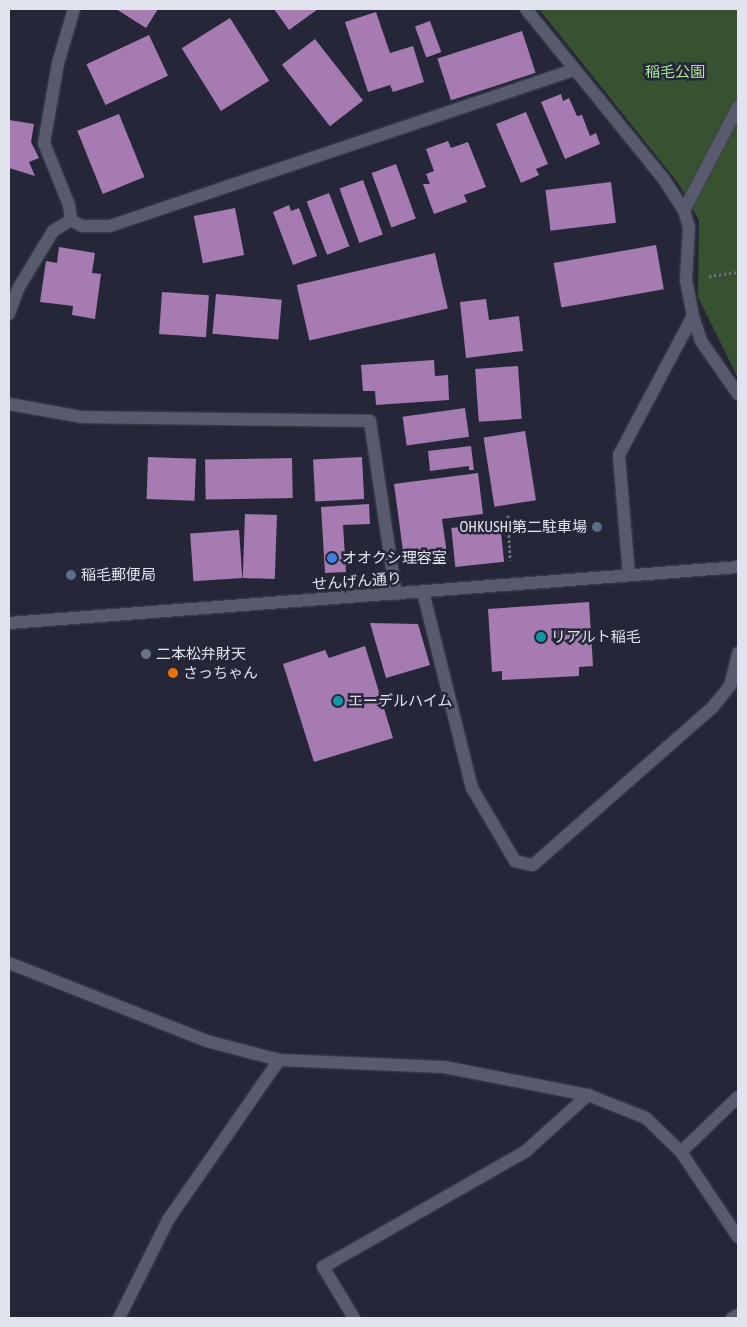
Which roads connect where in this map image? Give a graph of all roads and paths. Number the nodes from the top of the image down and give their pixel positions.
1 (74, 9) edge
2 (526, 9) edge
3 (574, 70) junction
4 (738, 107) edge
5 (684, 210) junction
6 (71, 220) junction
7 (9, 314) edge
8 (693, 316) junction
9 (738, 394) edge
10 (9, 404) edge
11 (508, 516) dead end
12 (738, 567) edge
13 (629, 575) junction
14 (511, 584) junction
15 (423, 592) junction
16 (396, 594) junction
17 (9, 622) edge
18 (738, 653) edge
19 (9, 963) edge
20 (279, 1060) junction
21 (588, 1095) junction
22 (738, 1096) edge
23 (681, 1152) junction
24 (738, 1236) edge
25 (738, 1315) edge
26 (119, 1318) edge
27 (354, 1318) edge
28 (732, 1318) edge

1 - 6 street
2 - 3 street
3 - 5 street
3 - 6 street
4 - 5 street
5 - 8 street
6 - 7 street
8 - 9 street
8 - 13 street
10 - 16 street
11 - 14 path
12 - 13 street, せんげん通り
13 - 14 street, せんげん通り
14 - 15 street, せんげん通り
15 - 16 street, せんげん通り
15 - 18 street
16 - 17 street, せんげん通り
19 - 20 street
20 - 21 street
20 - 26 street
21 - 23 street
21 - 27 street
22 - 23 street
23 - 24 street
25 - 28 street

